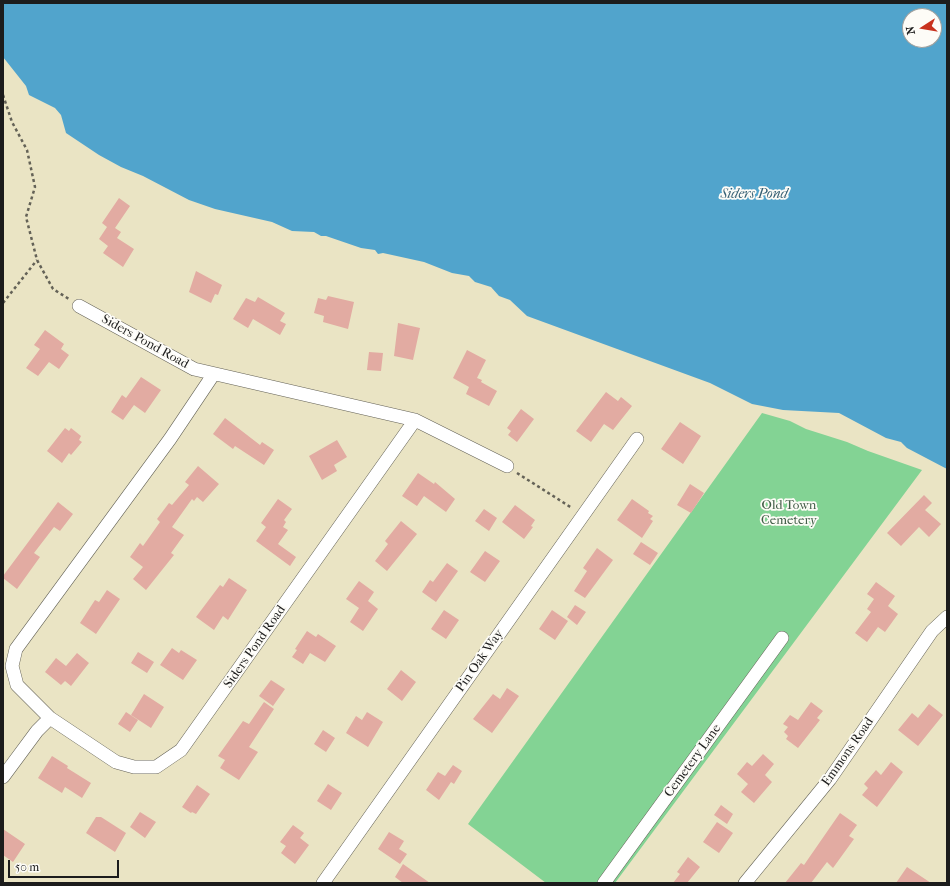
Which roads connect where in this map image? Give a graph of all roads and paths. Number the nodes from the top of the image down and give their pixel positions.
1 (3, 95) edge
2 (38, 260) junction
3 (3, 303) edge
4 (79, 306) joint
5 (213, 375) junction
6 (415, 420) junction
7 (637, 439) dead end
8 (507, 466) joint
9 (583, 515) junction
10 (947, 617) edge
11 (782, 638) dead end
12 (50, 718) junction
13 (3, 777) edge
14 (323, 883) edge
15 (604, 883) edge
16 (745, 883) edge

1 - 2 path
2 - 3 path
2 - 4 path
4 - 5 street, Siders Pond Road
5 - 6 street, Siders Pond Road
5 - 12 street, Siders Pond Road
6 - 8 street, Siders Pond Road
6 - 12 street, Siders Pond Road
7 - 9 street, Pin Oak Way
8 - 9 path
9 - 14 street, Pin Oak Way
10 - 16 street, Emmons Road
11 - 15 street, Cemetery Lane
12 - 13 street

